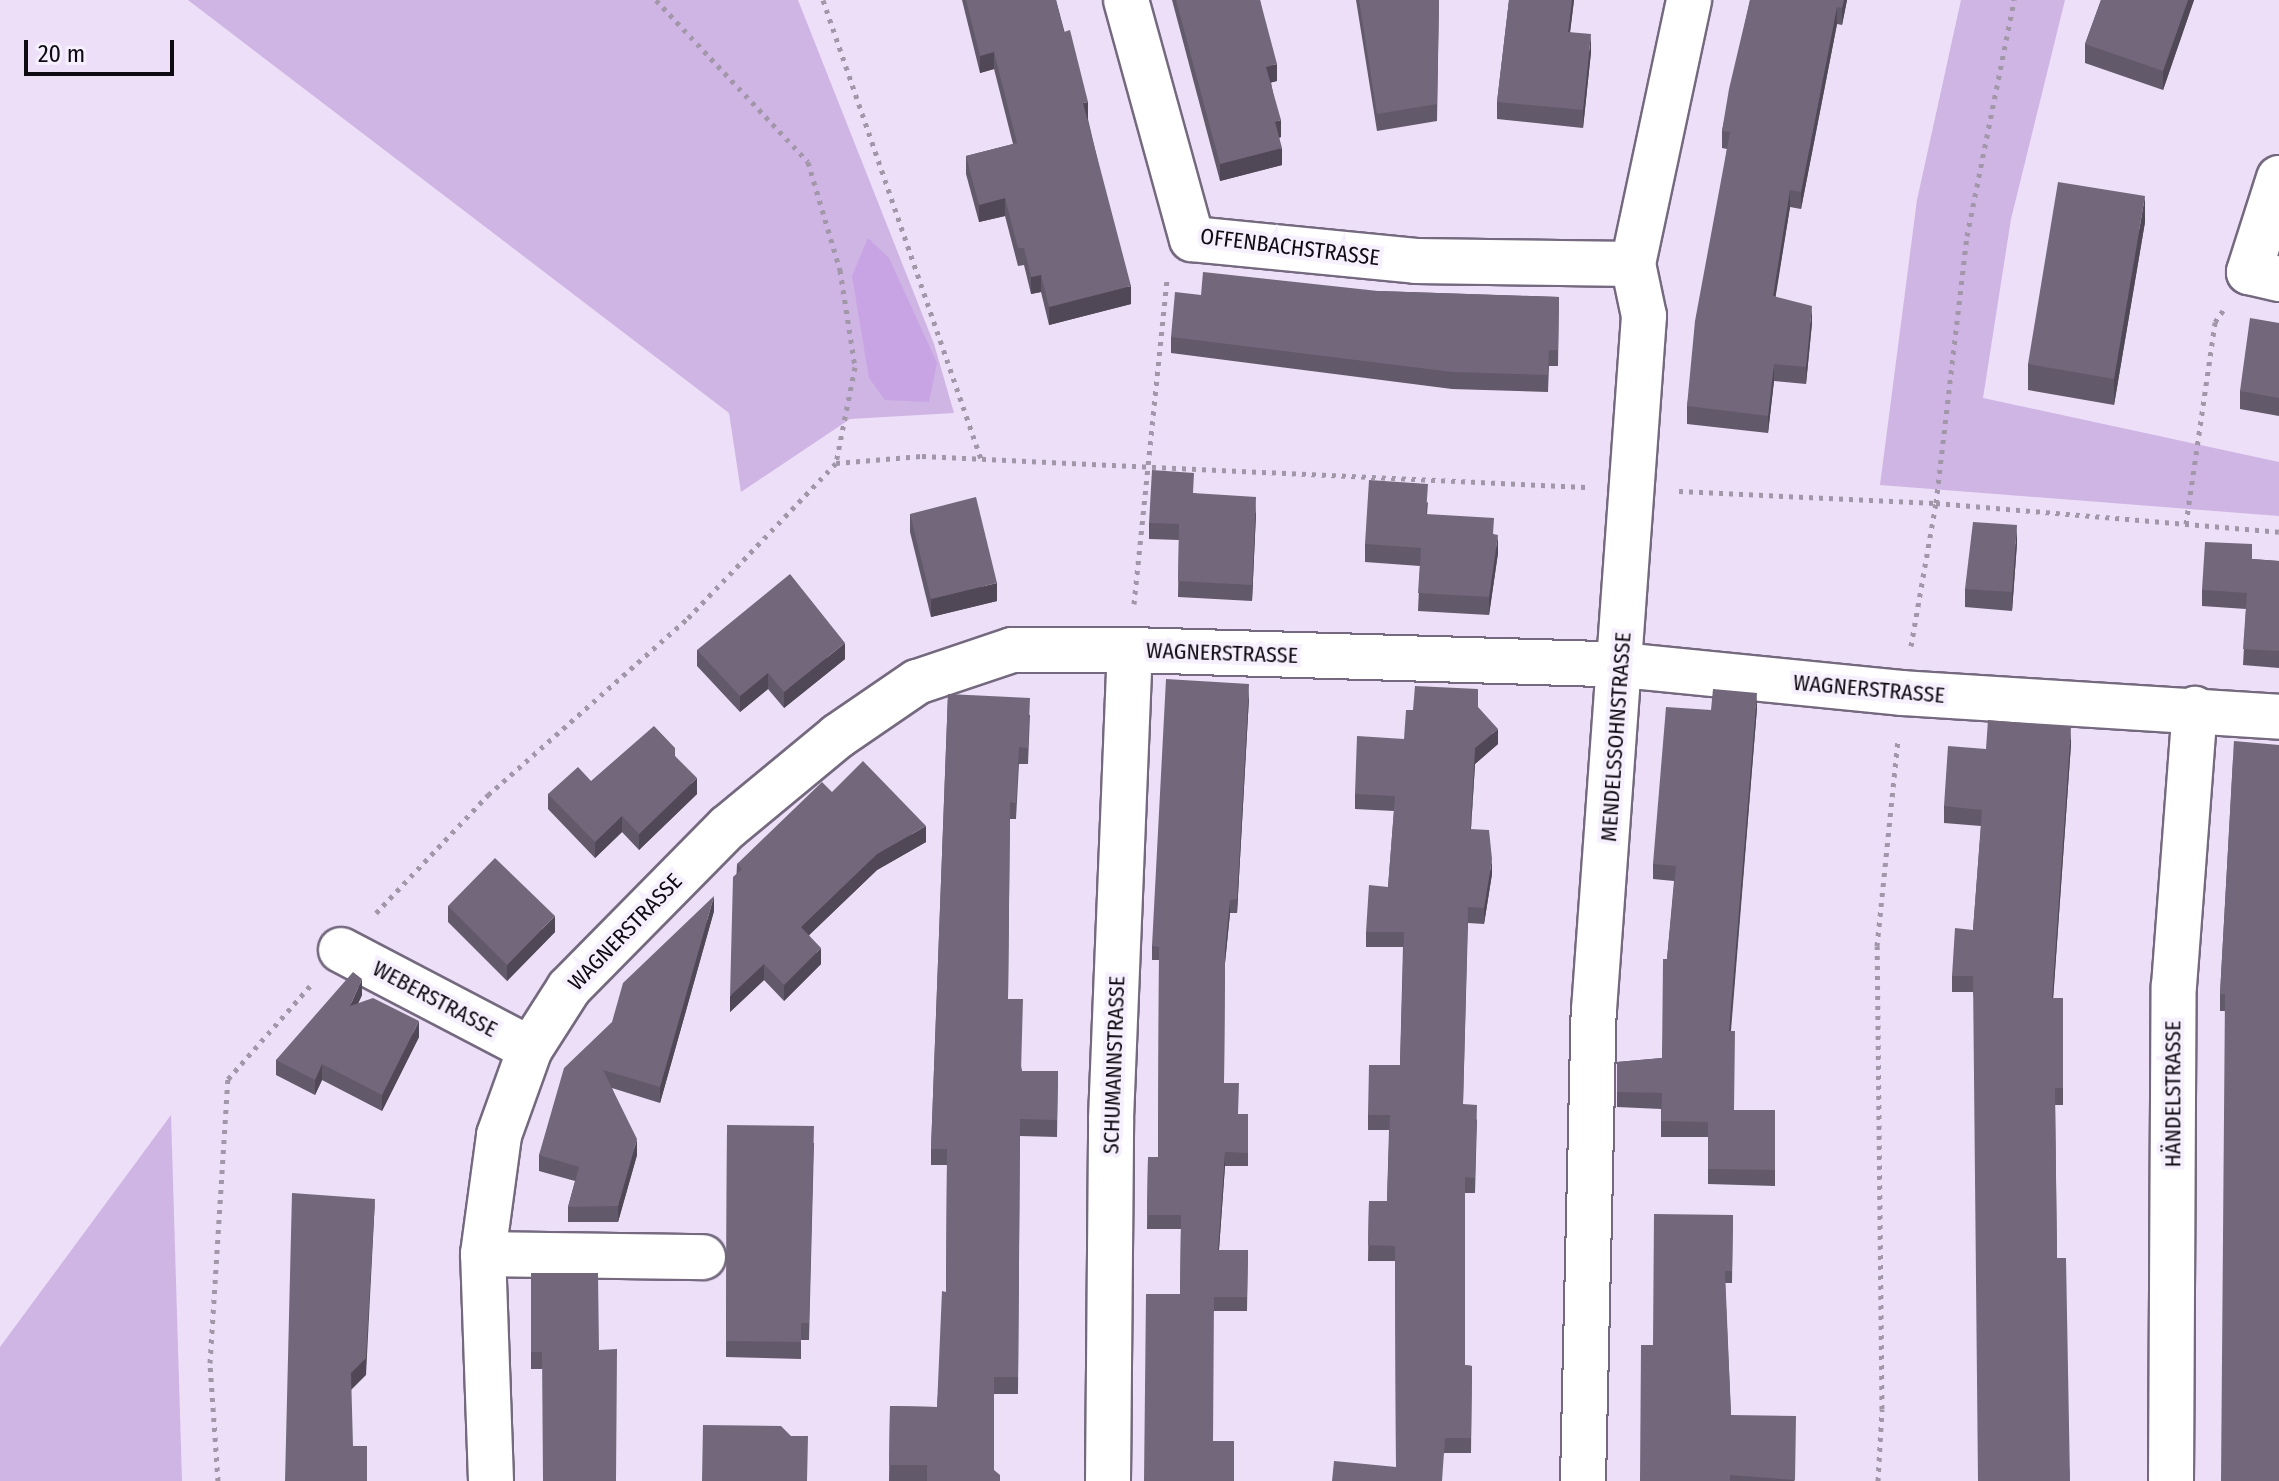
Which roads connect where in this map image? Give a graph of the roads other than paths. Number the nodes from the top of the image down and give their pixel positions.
1 (1126, 0) edge
2 (1689, 0) edge
3 (2279, 178) edge
4 (1633, 264) junction
5 (2264, 275) edge
6 (1130, 650) junction
7 (1622, 665) junction
8 (2195, 709) junction
9 (2279, 717) edge
10 (341, 950) dead end
11 (530, 1049) junction
12 (483, 1254) junction
13 (703, 1257) dead end
14 (491, 1481) edge
15 (1108, 1481) edge
16 (1583, 1481) edge
17 (2171, 1481) edge

1 - 4 street, OFFENBACHSTRASSE
2 - 4 street, MENDELSSOHNSTRASSE
3 - 5 street
4 - 7 street, MENDELSSOHNSTRASSE
6 - 7 street, WAGNERSTRASSE
6 - 11 street, WAGNERSTRASSE
6 - 15 street, SCHUMANNSTRASSE
7 - 8 street, WAGNERSTRASSE
7 - 16 street, MENDELSSOHNSTRASSE
8 - 9 street, WAGNERSTRASSE
8 - 17 street, HÄNDELSTRASSE
10 - 11 street, WEBERSTRASSE
11 - 12 street, WAGNERSTRASSE
12 - 13 street
12 - 14 street, WAGNERSTRASSE

